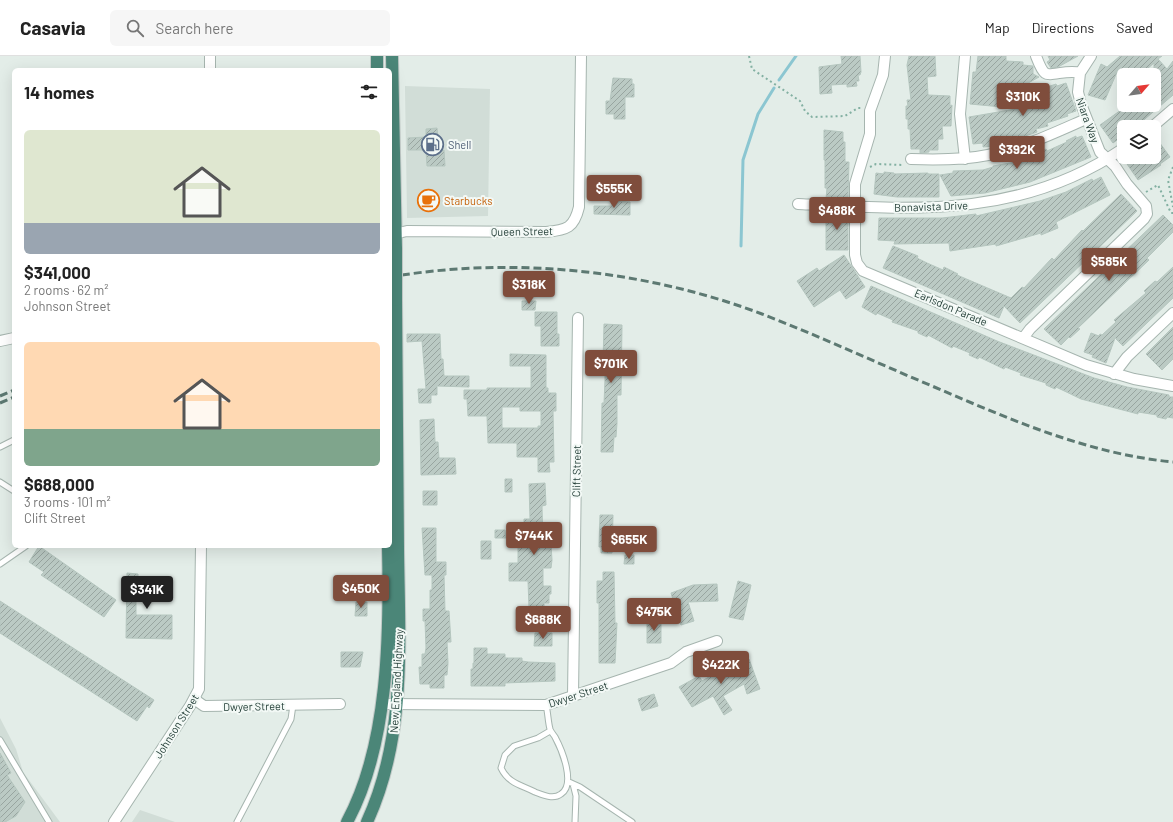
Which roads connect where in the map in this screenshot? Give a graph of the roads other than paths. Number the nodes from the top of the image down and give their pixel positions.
1 (210, 56) edge
2 (377, 56) edge
3 (392, 56) edge
4 (581, 56) edge
5 (885, 56) edge
6 (965, 56) edge
7 (1036, 56) edge
8 (1091, 56) edge
9 (210, 68) edge
10 (377, 68) edge
11 (1080, 73) junction
12 (1173, 109) edge
13 (1086, 119) junction
14 (1160, 120) edge
15 (1117, 153) edge
16 (965, 158) junction
17 (911, 159) road end
18 (1108, 159) junction
19 (798, 204) dead end
20 (856, 207) junction
21 (393, 235) edge
22 (1173, 313) edge
23 (578, 318) dead end
24 (393, 323) edge
25 (1024, 337) junction
26 (12, 338) edge
27 (0, 341) edge
28 (1114, 374) junction
29 (1173, 386) edge
30 (12, 441) edge
31 (0, 447) edge
32 (0, 482) edge
33 (12, 490) edge
34 (23, 548) edge
35 (201, 548) edge
36 (388, 548) edge
37 (0, 564) edge
38 (717, 641) dead end
39 (574, 696) junction
40 (194, 699) junction
41 (340, 704) dead end
42 (382, 704) junction
43 (396, 704) junction
44 (293, 705) junction
45 (546, 705) junction
46 (550, 731) junction
47 (0, 740) edge
48 (571, 783) junction
49 (49, 822) edge
50 (114, 822) edge
51 (237, 822) edge
52 (347, 822) edge
53 (367, 822) edge
54 (575, 822) edge
55 (632, 822) edge

1 - 9 street
2 - 10 highway
3 - 21 highway, New England Highway
4 - 21 street, Queen Street
5 - 20 street, Earlsdon Parade
6 - 16 street
7 - 11 street
8 - 11 street, Niara Way
11 - 13 street, Niara Way
12 - 14 street
13 - 16 street
13 - 18 street, Niara Way
15 - 18 street, Bonavista Drive
16 - 17 street
18 - 20 street, Bonavista Drive
18 - 25 street, Niara Way
19 - 20 street, Bonavista Drive
20 - 25 street, Earlsdon Parade
21 - 24 highway, New England Highway, bridge
22 - 28 street
23 - 39 street, Clift Street
24 - 43 highway, New England Highway
25 - 28 street, Earlsdon Parade
26 - 27 street
28 - 29 street, Earlsdon Parade
30 - 31 lane
32 - 33 lane
34 - 37 lane
35 - 40 street, Johnson Street
36 - 42 highway, New England Highway
38 - 39 street, Dwyer Street
39 - 45 street, Dwyer Street
40 - 44 street, Dwyer Street
40 - 50 street, Johnson Street
41 - 44 street, Dwyer Street
42 - 43 street, Dwyer Street
42 - 52 highway, New England Highway
43 - 45 street, Dwyer Street
43 - 53 highway, New England Highway
44 - 51 lane
45 - 46 lane
46 - 48 lane
46 - 48 lane
47 - 49 lane
48 - 54 lane
48 - 55 lane

